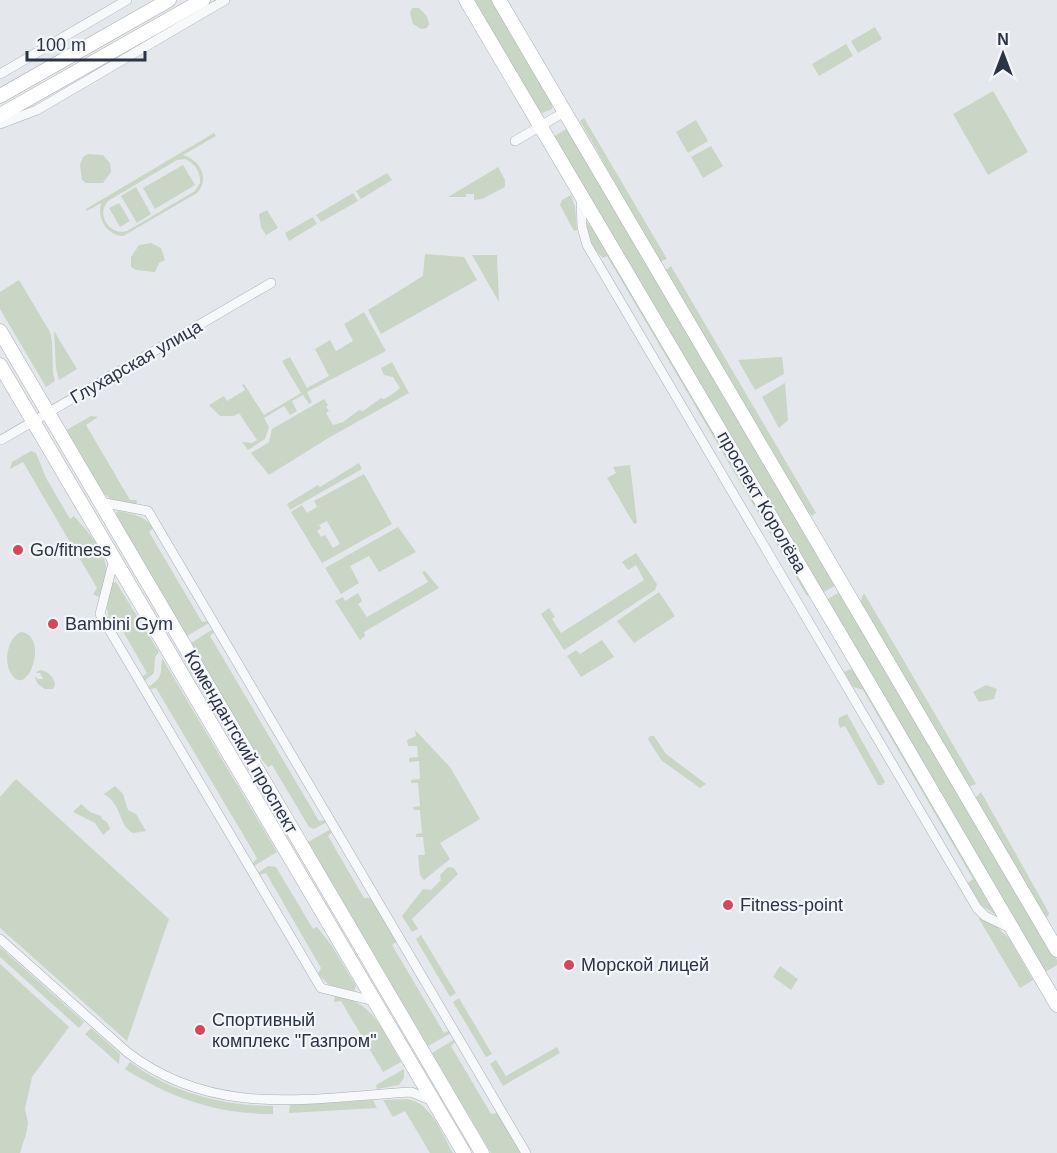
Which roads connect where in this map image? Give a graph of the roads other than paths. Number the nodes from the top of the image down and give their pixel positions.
1 (127, 0) edge
2 (169, 0) edge
3 (203, 0) edge
4 (225, 0) edge
5 (466, 0) edge
6 (500, 0) edge
7 (0, 74) edge
8 (0, 96) edge
9 (566, 111) junction
10 (0, 115) edge
11 (0, 124) edge
12 (540, 127) junction
13 (515, 141) dead end
14 (581, 196) junction
15 (271, 283) dead end
16 (0, 331) edge
17 (0, 364) edge
18 (49, 413) junction
19 (34, 421) junction
20 (1, 440) edge
21 (100, 502) junction
22 (114, 559) junction
23 (1010, 928) junction
24 (0, 939) edge
25 (1057, 950) edge
26 (374, 1001) junction
27 (1057, 1005) edge
28 (420, 1078) junction
29 (411, 1092) junction
30 (433, 1101) junction
31 (464, 1153) edge
32 (482, 1153) edge
33 (526, 1153) edge

1 - 7 street
2 - 8 main road
3 - 10 main road
4 - 11 street
5 - 12 main road, проспект Королёва
6 - 9 main road, проспект Королёва
9 - 12 street
9 - 25 main road, проспект Королёва
12 - 13 street
12 - 14 main road, проспект Королёва
14 - 23 main road, проспект Королёва
14 - 23 street
15 - 18 street, Глухарская улица
16 - 18 main road, Комендантский проспект
17 - 19 main road, Комендантский проспект
18 - 19 street, Глухарская улица
18 - 21 main road, Комендантский проспект
19 - 20 street, Глухарская улица
19 - 22 main road, Комендантский проспект
21 - 32 main road, Комендантский проспект
21 - 33 street
22 - 26 main road, Комендантский проспект
22 - 26 street
23 - 27 main road, проспект Королёва
24 - 29 street
26 - 28 main road, Комендантский проспект
28 - 29 street
28 - 30 main road, Комендантский проспект
29 - 30 street
30 - 31 main road, Комендантский проспект

